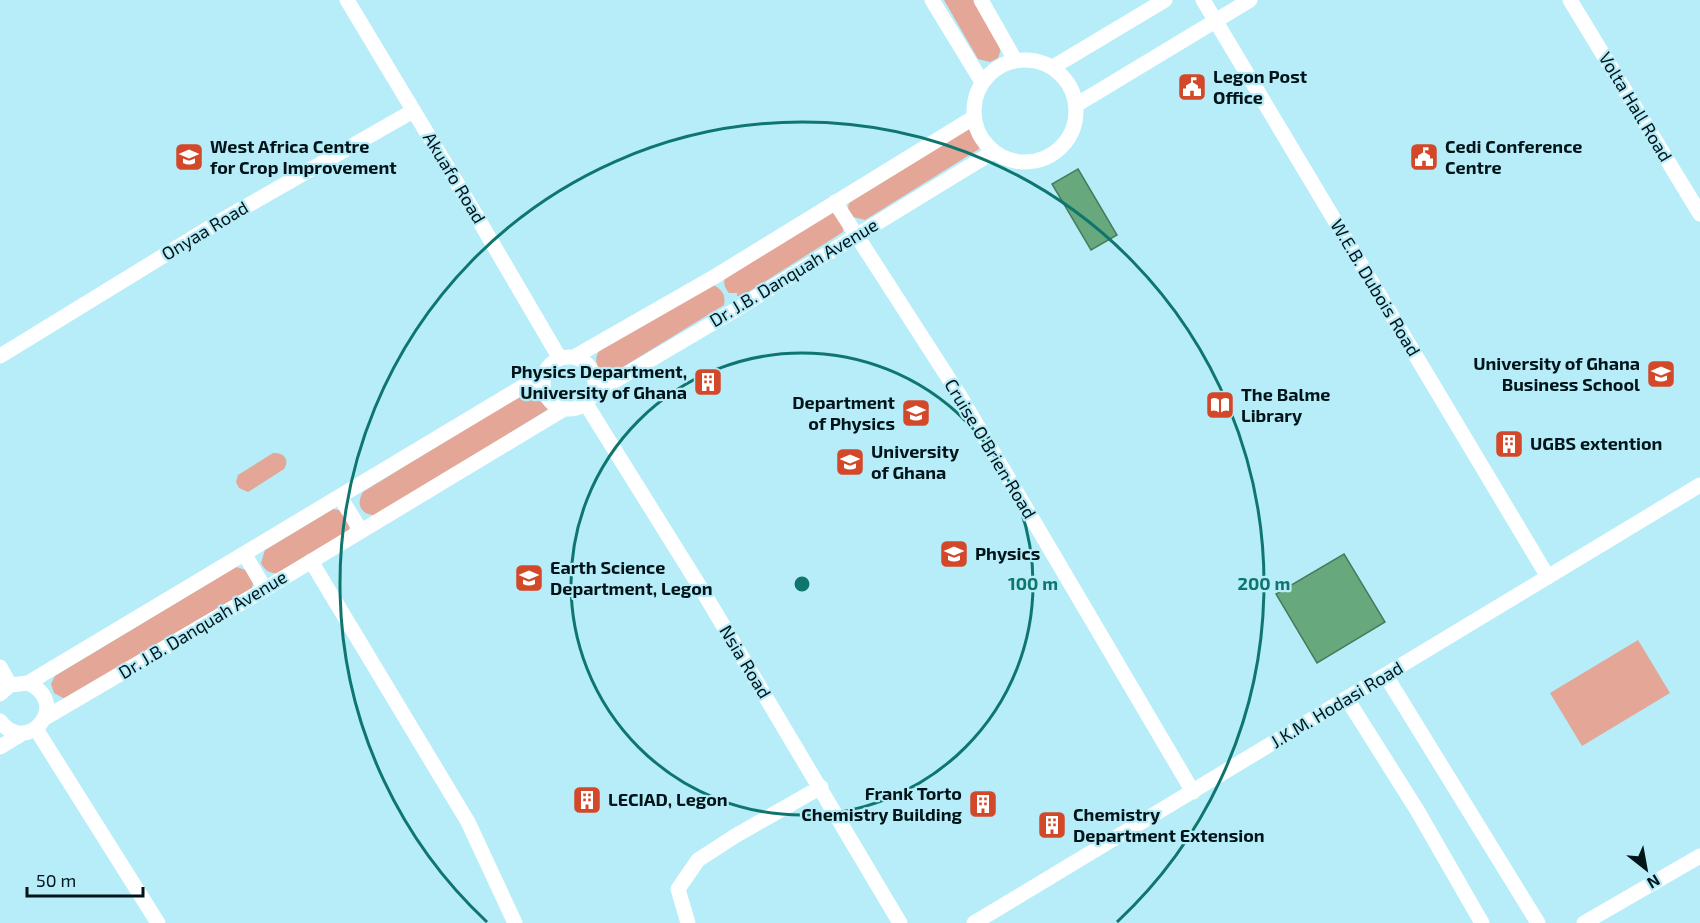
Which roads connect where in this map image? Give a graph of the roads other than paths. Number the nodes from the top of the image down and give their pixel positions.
1 (347, 0) edge
2 (932, 0) edge
3 (981, 0) edge
4 (1165, 0) edge
5 (1203, 0) edge
6 (1250, 0) edge
7 (1570, 0) edge
8 (1215, 20) junction
9 (1015, 60) junction
10 (1053, 68) junction
11 (982, 82) junction
12 (1076, 105) junction
13 (413, 111) junction
14 (973, 118) junction
15 (993, 152) junction
16 (835, 202) junction
17 (1700, 214) edge
18 (856, 236) junction
19 (0, 356) edge
20 (567, 357) junction
21 (544, 374) junction
22 (590, 398) junction
23 (564, 409) junction
24 (1700, 485) edge
25 (340, 497) junction
26 (361, 531) junction
27 (244, 555) junction
28 (311, 561) junction
29 (1548, 577) junction
30 (265, 589) junction
31 (0, 667) edge
32 (1386, 676) junction
33 (28, 683) junction
34 (5, 690) edge
35 (1347, 699) junction
36 (0, 721) edge
37 (35, 727) junction
38 (0, 747) edge
39 (821, 787) junction
40 (1193, 792) junction
41 (1700, 856) edge
42 (158, 923) edge
43 (515, 923) edge
44 (688, 923) edge
45 (900, 923) edge
46 (974, 923) edge
47 (1482, 923) edge
48 (1538, 923) edge
49 (1584, 923) edge

1 - 13 street, Akuafo Road
2 - 11 street
3 - 9 street
4 - 10 street
5 - 8 street, W.E.B. Dubois Road
6 - 8 street
7 - 17 street, Volta Hall Road
8 - 12 street
8 - 29 street, W.E.B. Dubois Road
9 - 10 street
9 - 11 street
10 - 12 street
11 - 14 street
12 - 15 street
13 - 19 street, Onyaa Road
13 - 20 street, Akuafo Road
14 - 15 street
14 - 16 street, Dr. J.B. Danquah Avenue
15 - 18 street, Dr. J.B. Danquah Avenue
16 - 18 street, Cruise O'Brien Road
16 - 20 street, Dr. J.B. Danquah Avenue
18 - 22 street, Dr. J.B. Danquah Avenue
18 - 40 street, Cruise O'Brien Road
20 - 21 street, Dr. J.B. Danquah Avenue
20 - 22 street
21 - 23 street
21 - 25 street, Dr. J.B. Danquah Avenue
22 - 23 street, Dr. J.B. Danquah Avenue
22 - 39 street, Nsia Road
23 - 26 street, Dr. J.B. Danquah Avenue
24 - 29 street, J.K.M. Hodasi Road
25 - 26 street
25 - 27 street, Dr. J.B. Danquah Avenue
26 - 28 street, Dr. J.B. Danquah Avenue
27 - 30 street
27 - 33 street, Dr. J.B. Danquah Avenue
28 - 30 street, Dr. J.B. Danquah Avenue
28 - 43 street
29 - 32 street, J.K.M. Hodasi Road
30 - 37 street, Dr. J.B. Danquah Avenue
31 - 34 street
32 - 35 street, J.K.M. Hodasi Road
32 - 48 street
33 - 34 street
33 - 37 street
35 - 40 street, J.K.M. Hodasi Road
35 - 47 street
36 - 37 street
37 - 38 street, Dr. J.B. Danquah Avenue
37 - 42 street
39 - 44 street
39 - 45 street, Nsia Road
40 - 46 street, J.K.M. Hodasi Road
41 - 49 street

